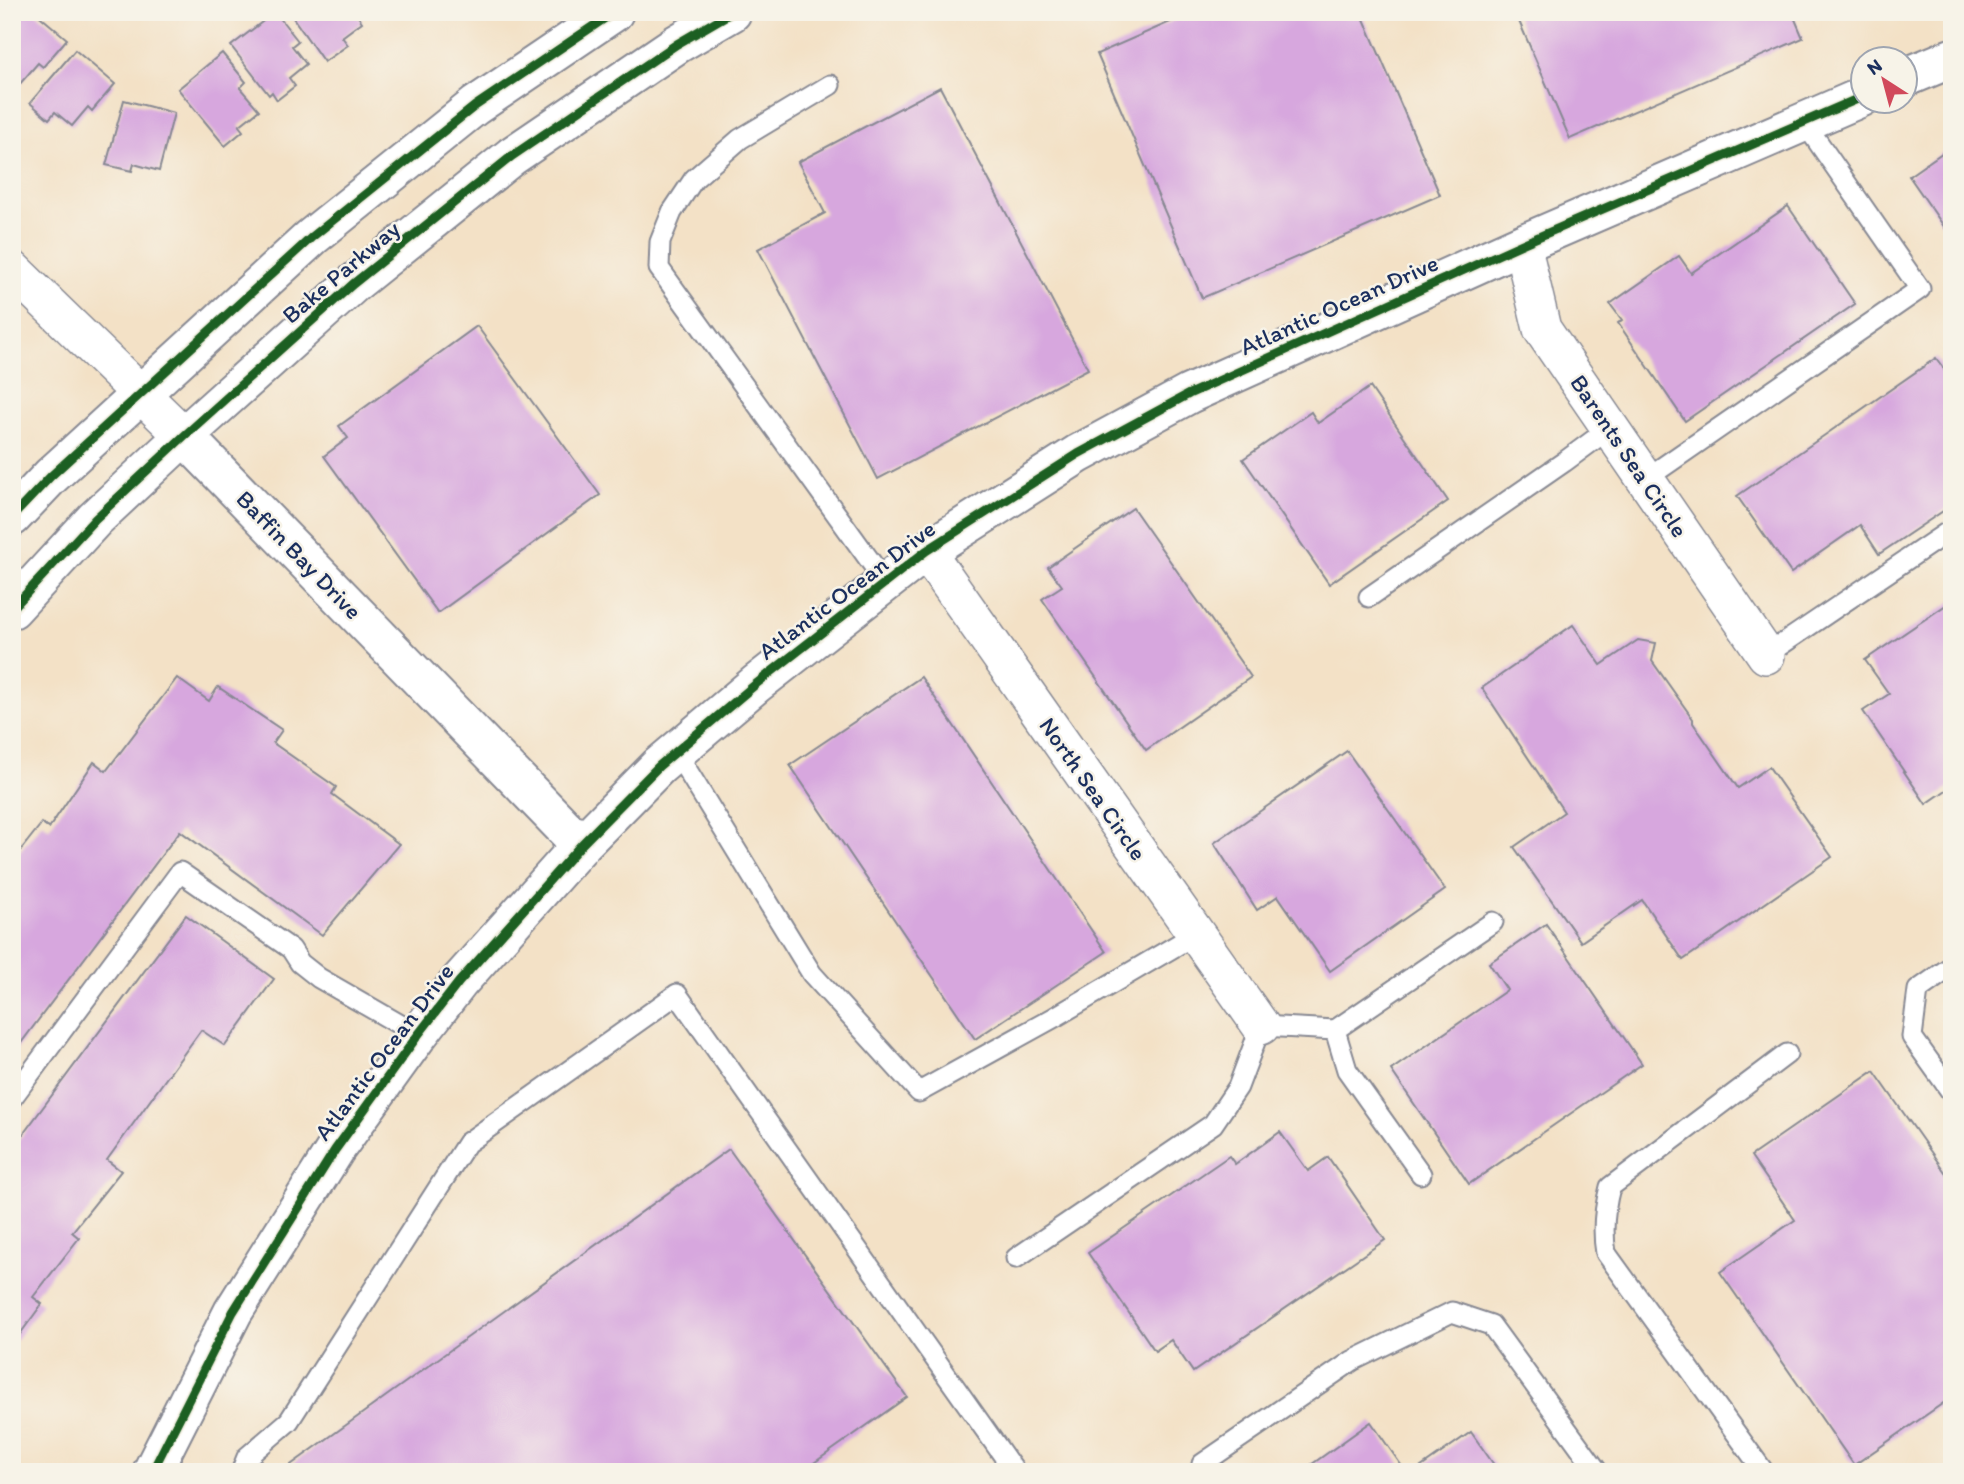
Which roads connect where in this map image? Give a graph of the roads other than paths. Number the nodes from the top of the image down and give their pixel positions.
1 (614, 12) edge
2 (732, 12) edge
3 (1952, 58) edge
4 (1918, 72) edge
5 (830, 85) dead end
6 (1848, 103) edge
7 (1804, 122) junction
8 (1522, 244) junction
9 (12, 269) edge
10 (140, 393) junction
11 (1610, 428) junction
12 (184, 436) junction
13 (1644, 480) junction
14 (12, 517) edge
15 (1952, 529) edge
16 (926, 551) junction
17 (886, 583) junction
18 (1368, 597) dead end
19 (12, 609) edge
20 (1766, 655) joint
21 (676, 752) junction
22 (581, 845) junction
23 (1493, 922) dead end
24 (1196, 934) junction
25 (1952, 966) edge
26 (1261, 1026) junction
27 (1335, 1030) junction
28 (418, 1035) junction
29 (1787, 1054) dead end
30 (1952, 1093) edge
31 (12, 1098) edge
32 (1421, 1174) dead end
33 (1016, 1258) dead end
34 (1202, 1464) dead end
35 (152, 1472) edge
36 (241, 1472) edge
37 (1015, 1472) edge
38 (1598, 1472) edge
39 (1764, 1472) edge

1 - 10 street, Bake Parkway
2 - 12 street, Bake Parkway
3 - 4 street
5 - 17 lane
6 - 7 street, Atlantic Ocean Drive
7 - 8 street, Atlantic Ocean Drive
7 - 13 lane
8 - 11 street, Barents Sea Circle
8 - 16 street, Atlantic Ocean Drive
9 - 10 street, Baffin Bay Drive
10 - 12 street, Baffin Bay Drive
10 - 14 street, Bake Parkway
11 - 13 street, Barents Sea Circle
11 - 18 lane
12 - 19 street, Bake Parkway
12 - 22 street, Baffin Bay Drive
13 - 20 street, Barents Sea Circle
15 - 20 lane
16 - 17 street, Atlantic Ocean Drive
16 - 24 street, North Sea Circle
17 - 21 street, Atlantic Ocean Drive
21 - 22 street, Atlantic Ocean Drive
21 - 24 lane
22 - 28 street, Atlantic Ocean Drive
23 - 27 lane
24 - 26 street, North Sea Circle
25 - 30 lane
26 - 27 lane
26 - 33 lane
27 - 32 lane
28 - 31 lane
28 - 35 street, Atlantic Ocean Drive
29 - 39 lane
34 - 38 lane
36 - 37 lane

